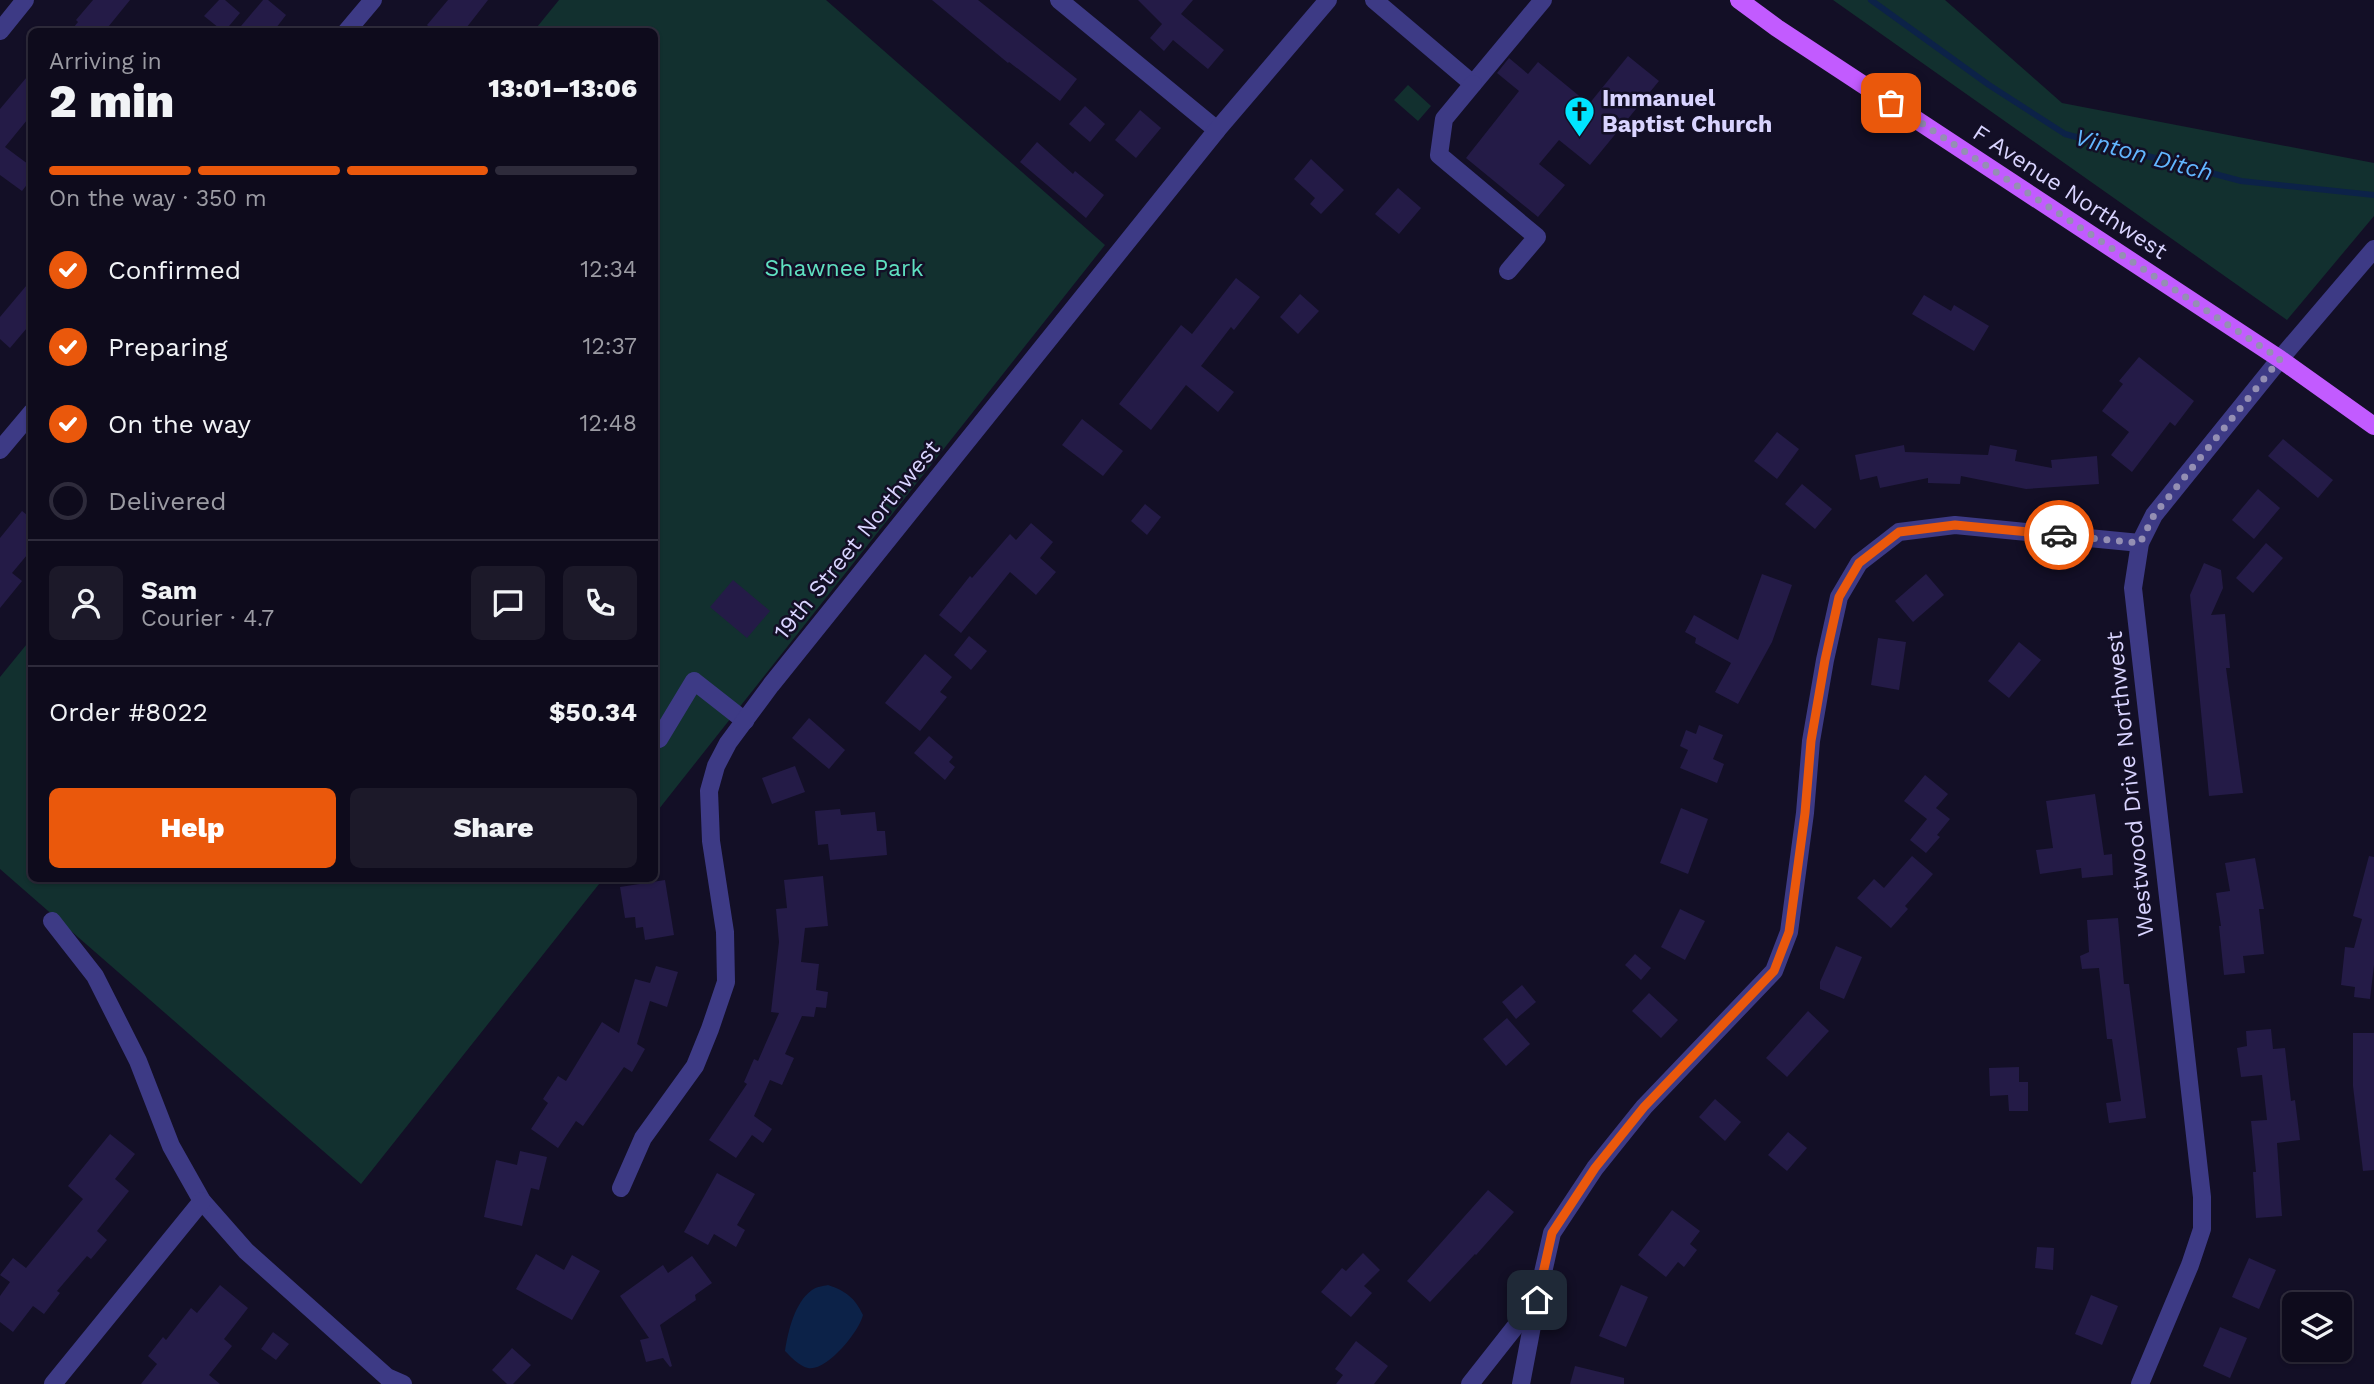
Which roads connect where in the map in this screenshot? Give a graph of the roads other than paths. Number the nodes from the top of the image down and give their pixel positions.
1 (26, 0) edge
2 (373, 0) edge
3 (1059, 0) edge
4 (1328, 0) edge
5 (1374, 0) edge
6 (1543, 0) edge
7 (1739, 0) edge
8 (1395, 6) edge
9 (349, 28) edge
10 (0, 31) edge
11 (1472, 84) junction
12 (1217, 130) junction
13 (2374, 249) edge
14 (1508, 271) dead end
15 (2280, 359) junction
16 (28, 416) edge
17 (2374, 426) edge
18 (0, 450) edge
19 (2140, 543) junction
20 (745, 721) junction
21 (659, 738) dead end
22 (52, 921) dead end
23 (621, 1188) dead end
24 (202, 1201) junction
25 (1537, 1300) junction
26 (53, 1384) edge
27 (403, 1384) edge
28 (1470, 1384) edge
29 (1521, 1384) edge
30 (2140, 1384) edge

1 - 10 street
2 - 9 street
3 - 12 street
4 - 12 street, 19th Street Northwest
5 - 8 street
6 - 11 street
7 - 15 main road, F Avenue Northwest
8 - 11 street
11 - 14 street
12 - 20 street, 19th Street Northwest
13 - 15 street, Westwood Drive Northwest
15 - 17 main road, F Avenue Northwest
15 - 19 street, Westwood Drive Northwest
16 - 18 street
19 - 25 street
19 - 30 street, Westwood Drive Northwest
20 - 21 street
20 - 23 street, 19th Street Northwest
22 - 24 street
24 - 26 street
24 - 27 street
25 - 28 street
25 - 29 street

